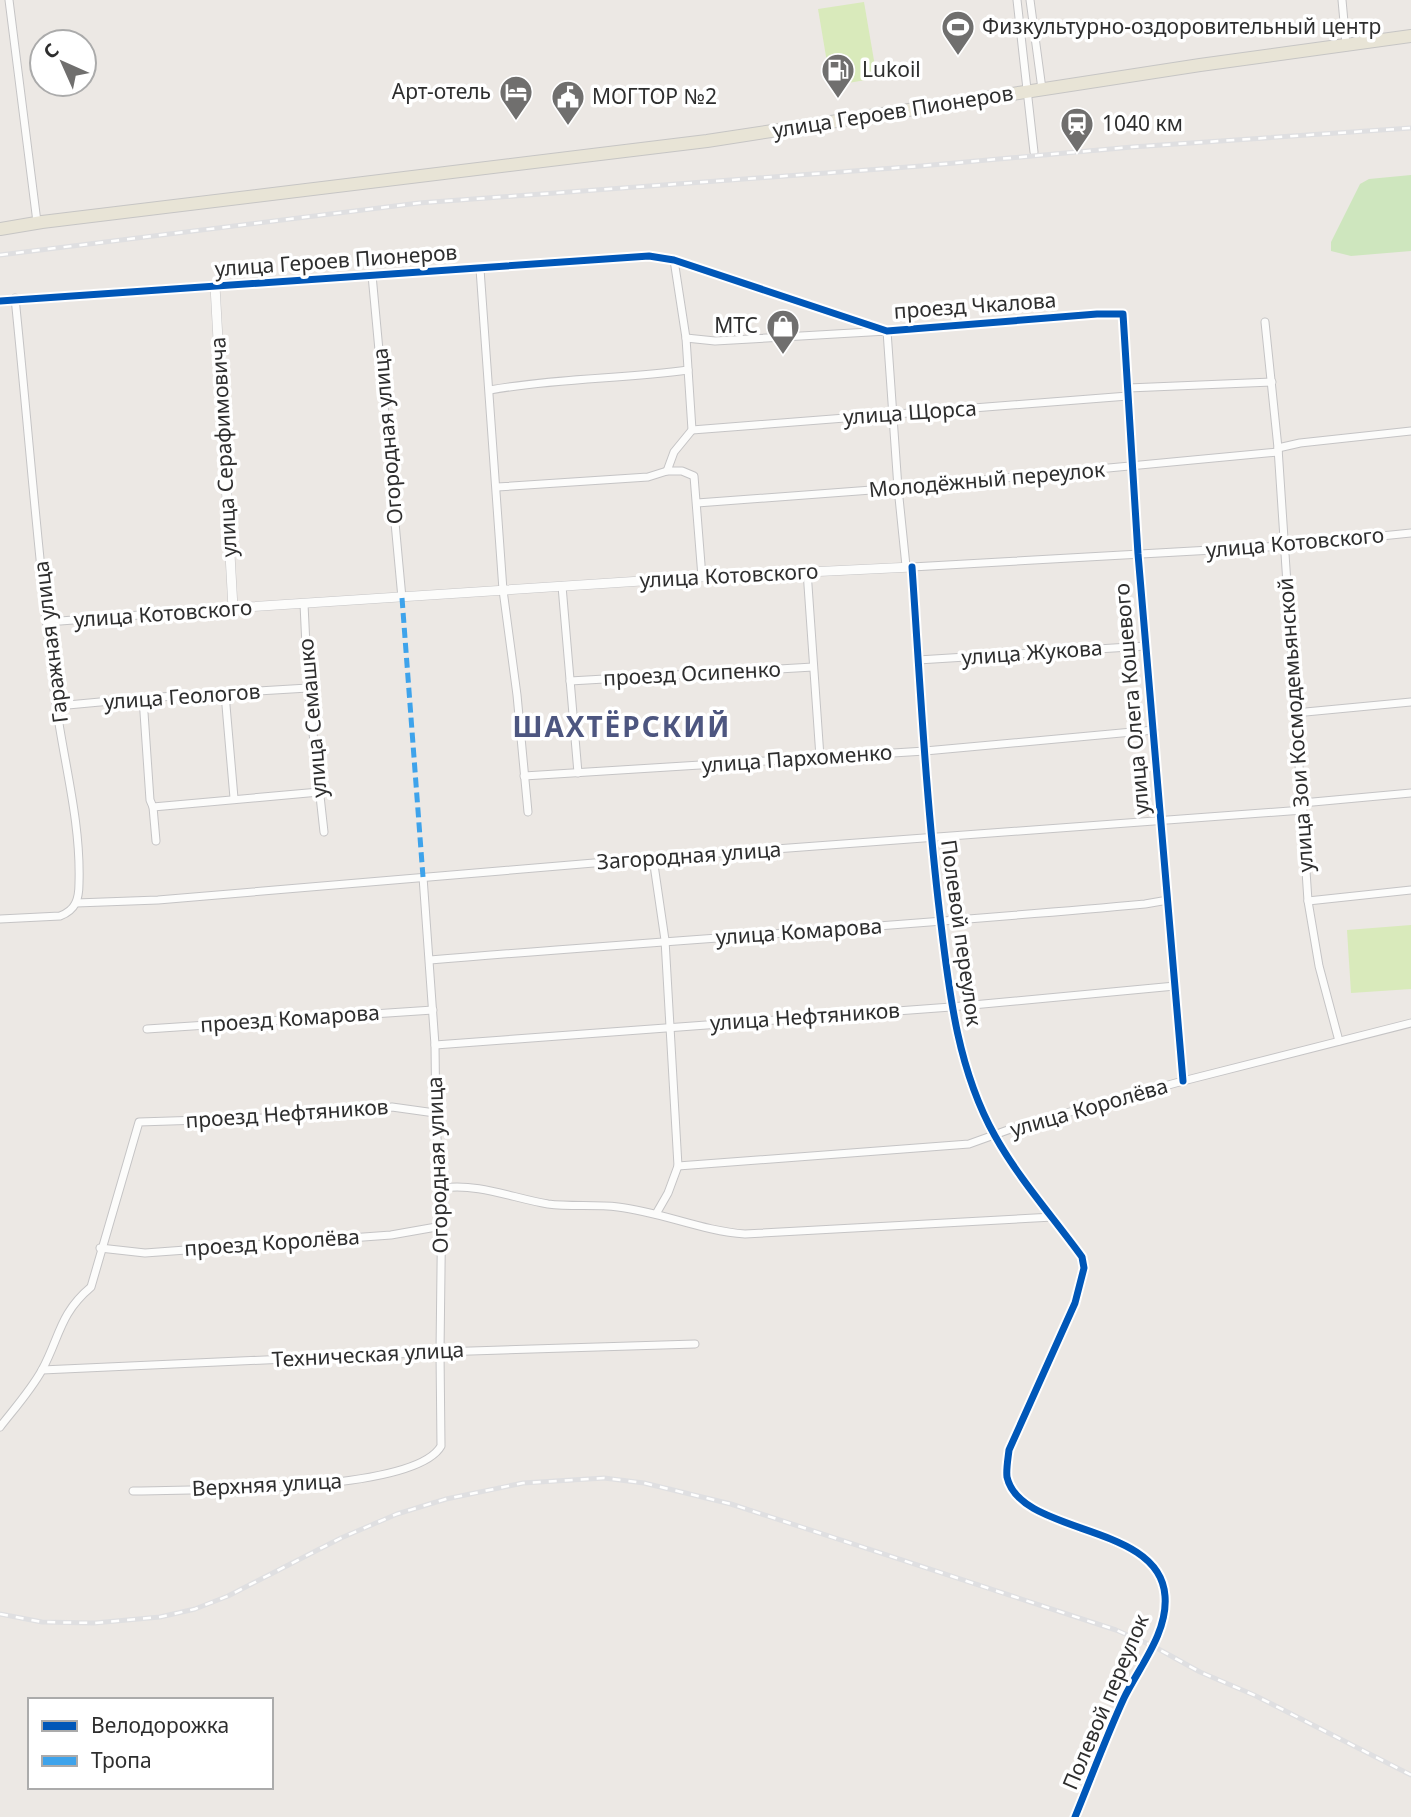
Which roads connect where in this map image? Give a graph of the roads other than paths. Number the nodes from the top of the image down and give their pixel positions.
1 (9, 0) edge
2 (1017, 0) edge
3 (1030, 0) edge
4 (1342, 0) edge
5 (1411, 36) edge
6 (1346, 44) junction
7 (1035, 90) junction
8 (1034, 152) dead end
9 (37, 222) junction
10 (0, 229) edge
11 (674, 260) junction
12 (480, 269) junction
13 (372, 275) junction
14 (215, 286) junction
15 (15, 298) junction
16 (0, 301) edge
17 (1123, 314) joint
18 (1265, 321) dead end
19 (887, 331) junction
20 (686, 338) junction
21 (688, 370) junction
22 (1272, 382) junction
23 (490, 390) junction
24 (1128, 392) junction
25 (893, 415) junction
26 (692, 430) junction
27 (1411, 431) edge
28 (1278, 450) junction
29 (1135, 467) junction
30 (667, 471) junction
31 (497, 487) junction
32 (898, 488) junction
33 (697, 503) junction
34 (1411, 533) edge
35 (1283, 547) junction
36 (1138, 554) junction
37 (909, 566) junction
38 (807, 571) junction
39 (702, 577) junction
40 (562, 586) junction
41 (503, 590) junction
42 (402, 598) junction
43 (304, 604) junction
44 (233, 608) junction
45 (47, 622) junction
46 (1146, 646) junction
47 (918, 660) junction
48 (813, 667) junction
49 (570, 681) junction
50 (308, 688) junction
51 (225, 694) junction
52 (143, 698) junction
53 (1411, 702) edge
54 (57, 706) junction
55 (1295, 713) junction
56 (1154, 730) junction
57 (925, 751) junction
58 (820, 757) junction
59 (578, 773) junction
60 (524, 776) junction
61 (319, 792) junction
62 (1411, 793) edge
63 (234, 798) junction
64 (1302, 806) junction
65 (153, 807) junction
66 (528, 812) dead end
67 (1160, 820) junction
68 (324, 832) dead end
69 (930, 839) junction
70 (156, 841) dead end
71 (653, 858) junction
72 (423, 877) junction
73 (1411, 890) edge
74 (1168, 900) junction
75 (1308, 901) junction
76 (76, 903) junction
77 (0, 919) edge
78 (941, 923) junction
79 (665, 940) junction
80 (430, 960) junction
81 (1175, 986) junction
82 (951, 1007) junction
83 (433, 1010) junction
84 (1411, 1023) edge
85 (669, 1026) junction
86 (147, 1029) dead end
87 (1339, 1041) junction
88 (435, 1045) junction
89 (1183, 1081) junction
90 (435, 1113) junction
91 (995, 1135) junction
92 (678, 1166) junction
93 (442, 1188) junction
94 (656, 1214) junction
95 (1053, 1217) junction
96 (442, 1226) junction
97 (100, 1248) junction
98 (695, 1343) dead end
99 (440, 1352) junction
100 (42, 1370) junction
101 (0, 1427) edge
102 (437, 1453) joint
103 (133, 1491) dead end
104 (1075, 1817) edge

1 - 9 street
2 - 7 street
3 - 7 street
4 - 6 street
5 - 6 main road, улица Героев Пионеров
6 - 7 main road, улица Героев Пионеров
7 - 8 street
7 - 9 main road, улица Героев Пионеров
9 - 10 main road, улица Героев Пионеров
11 - 12 street, улица Героев Пионеров
11 - 19 street, проезд Чкалова
11 - 20 street
12 - 13 street, улица Героев Пионеров
12 - 23 street
13 - 14 street, улица Героев Пионеров
13 - 42 street, Огородная улица
14 - 15 street, улица Героев Пионеров
14 - 44 street, улица Серафимовича
15 - 16 street, улица Героев Пионеров
15 - 45 street, Гаражная улица
17 - 19 street, проезд Чкалова
17 - 24 street, улица Олега Кошевого
18 - 22 street, улица Зои Космодемьянской
19 - 20 street, проезд Чкалова
19 - 25 street, Полевой переулок
20 - 21 street
21 - 23 street
21 - 26 street
22 - 24 street, улица Щорса
22 - 28 street, улица Зои Космодемьянской
23 - 31 street
24 - 25 street, улица Щорса
24 - 29 street, улица Олега Кошевого
25 - 26 street, улица Щорса
25 - 32 street, Полевой переулок
26 - 30 street
27 - 28 street
28 - 29 street, Молодёжный переулок
28 - 35 street, улица Зои Космодемьянской
29 - 32 street, Молодёжный переулок
29 - 36 street, улица Олега Кошевого
30 - 31 street
30 - 33 street
31 - 41 street
32 - 33 street, Молодёжный переулок
32 - 37 street, Полевой переулок
33 - 39 street
34 - 35 street, улица Котовского
35 - 36 street, улица Котовского
35 - 55 street, улица Зои Космодемьянской
36 - 37 street, улица Котовского
36 - 46 street, улица Олега Кошевого
37 - 38 street, улица Котовского
37 - 47 street, Полевой переулок
38 - 39 street, улица Котовского
38 - 48 street
39 - 40 street, улица Котовского
40 - 41 street, улица Котовского
40 - 49 street
41 - 42 street, улица Котовского
41 - 60 street
42 - 43 street, улица Котовского
43 - 44 street, улица Котовского
43 - 50 street, улица Семашко
44 - 45 street, улица Котовского
45 - 54 street, Гаражная улица
46 - 47 street, улица Жукова
46 - 56 street, улица Олега Кошевого
47 - 57 street, Полевой переулок
48 - 49 street, проезд Осипенко
48 - 58 street
49 - 59 street
50 - 51 street, улица Геологов
50 - 61 street, улица Семашко
51 - 52 street, улица Геологов
51 - 63 street
52 - 54 street, улица Геологов
52 - 65 street
53 - 55 street
54 - 76 street, Гаражная улица
55 - 64 street, улица Зои Космодемьянской
56 - 57 street, улица Пархоменко
56 - 67 street, улица Олега Кошевого
57 - 58 street, улица Пархоменко
57 - 69 street, Полевой переулок
58 - 59 street, улица Пархоменко
59 - 60 street, улица Пархоменко
60 - 66 street
61 - 63 street
61 - 68 street, улица Семашко
62 - 64 street, Загородная улица
63 - 65 street
64 - 67 street, Загородная улица
64 - 75 street, улица Зои Космодемьянской
65 - 70 street
67 - 69 street, Загородная улица
67 - 74 street, улица Олега Кошевого
69 - 71 street, Загородная улица
69 - 78 street, Полевой переулок
71 - 72 street, Загородная улица
71 - 79 street
72 - 76 street, Загородная улица
72 - 80 street, Огородная улица
73 - 75 street
74 - 78 street, улица Комарова
74 - 81 street, улица Олега Кошевого
75 - 87 street, улица Зои Космодемьянской
76 - 77 street
78 - 79 street, улица Комарова
78 - 82 street, Полевой переулок
79 - 80 street, улица Комарова
79 - 85 street
80 - 83 street, Огородная улица
81 - 82 street, улица Нефтяников
81 - 89 street, улица Олега Кошевого
82 - 85 street, улица Нефтяников
82 - 91 street, Полевой переулок
83 - 86 street, проезд Комарова
83 - 88 street, Огородная улица
84 - 87 street, улица Королёва
85 - 88 street, улица Нефтяников
85 - 92 street
87 - 89 street, улица Королёва
88 - 90 street, Огородная улица
89 - 91 street, улица Королёва
90 - 93 street, Огородная улица
90 - 97 street, проезд Нефтяников
91 - 92 street, улица Королёва
91 - 95 street, Полевой переулок
92 - 94 street
93 - 94 street
93 - 96 street, Огородная улица
94 - 95 street
95 - 104 street, Полевой переулок
96 - 97 street, проезд Королёва
96 - 99 street, Огородная улица
97 - 100 street
98 - 99 street, Техническая улица
99 - 100 street, Техническая улица
99 - 102 street, Огородная улица
100 - 101 street
102 - 103 street, Верхняя улица

